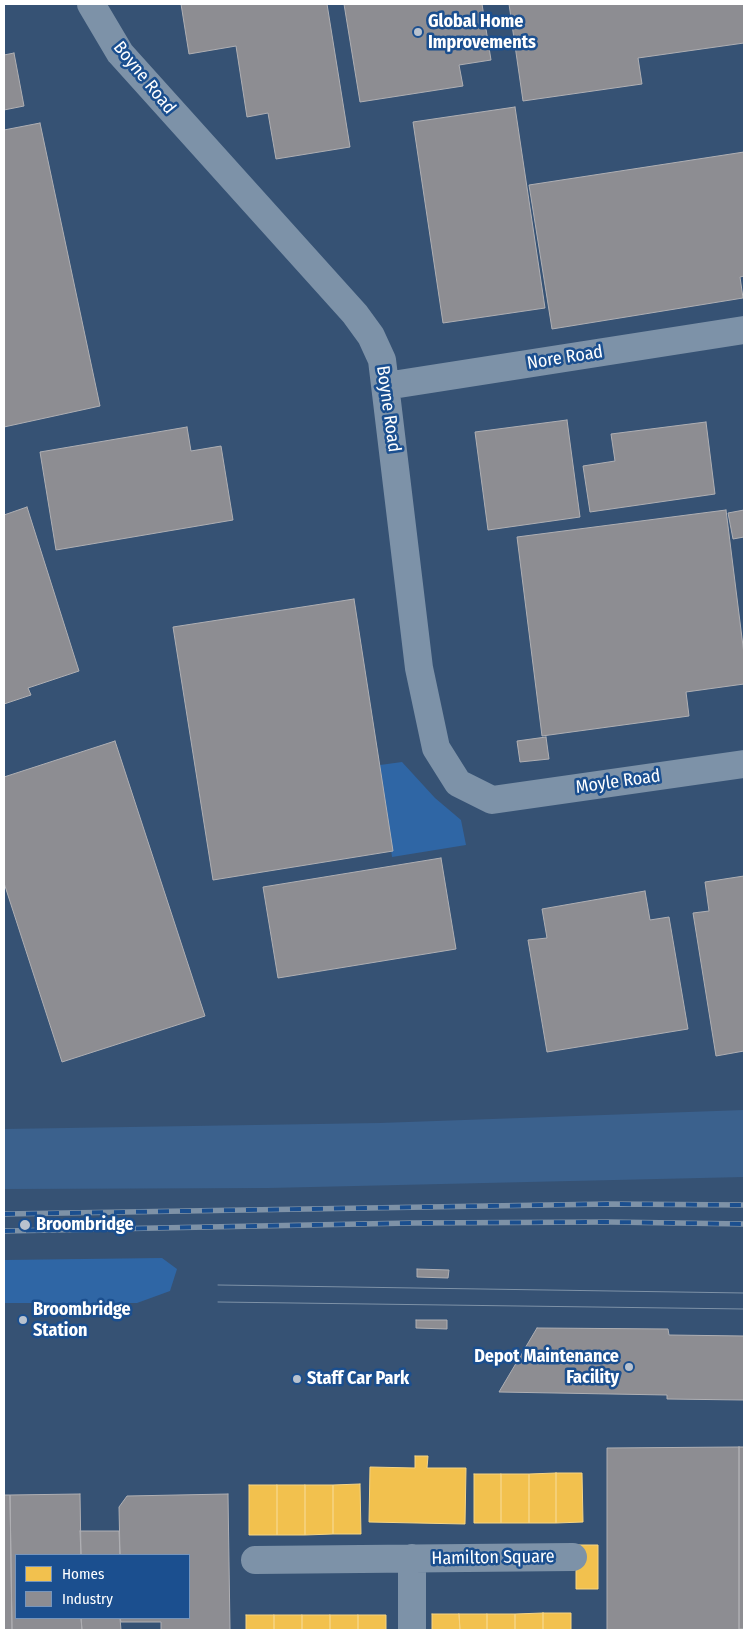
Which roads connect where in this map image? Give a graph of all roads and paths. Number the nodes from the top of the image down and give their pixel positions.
1 (91, 4) edge
2 (744, 330) edge
3 (386, 386) junction
4 (744, 764) edge
5 (492, 800) joint
6 (573, 1557) dead end
7 (412, 1558) junction
8 (255, 1560) dead end
9 (412, 1630) edge

1 - 3 street, Boyne Road
2 - 3 street, Nore Road
3 - 5 street, Boyne Road
4 - 5 street, Moyle Road
6 - 7 street, Hamilton Square
7 - 8 street, Hamilton Square
7 - 9 street, Hamilton Square

